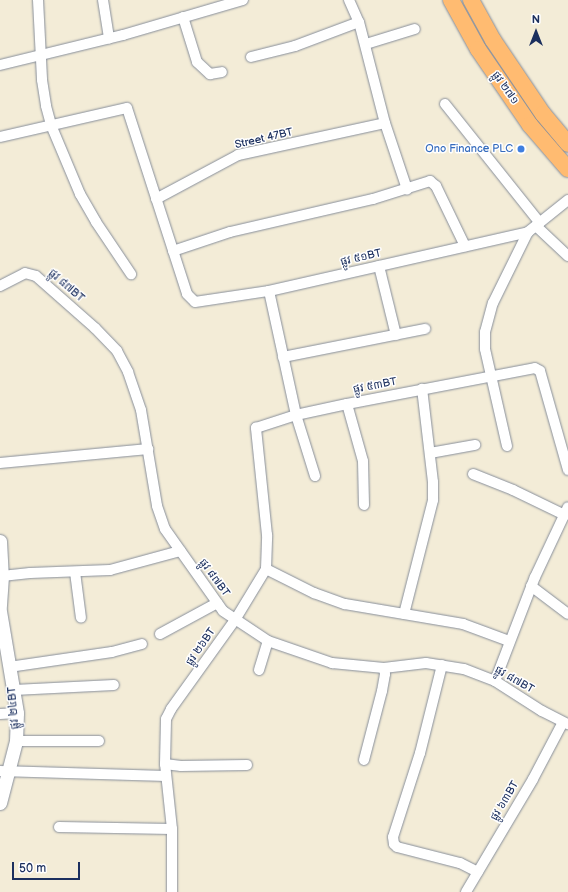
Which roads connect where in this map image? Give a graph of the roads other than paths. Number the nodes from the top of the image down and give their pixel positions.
1 (38, 0) edge
2 (103, 0) edge
3 (243, 0) edge
4 (350, 0) edge
5 (451, 0) edge
6 (471, 0) edge
7 (183, 17) junction
8 (360, 22) junction
9 (415, 29) dead end
10 (109, 39) junction
11 (366, 44) junction
12 (41, 56) junction
13 (251, 57) dead end
14 (0, 65) edge
15 (222, 72) dead end
16 (445, 104) dead end
17 (385, 123) junction
18 (51, 125) junction
19 (0, 137) edge
20 (568, 144) edge
21 (568, 169) edge
22 (407, 189) junction
23 (156, 199) junction
24 (568, 200) edge
25 (535, 227) junction
26 (465, 246) junction
27 (173, 250) junction
28 (568, 256) edge
29 (379, 266) junction
30 (131, 274) dead end
31 (0, 286) edge
32 (269, 292) junction
33 (425, 329) dead end
34 (396, 335) junction
35 (283, 357) junction
36 (491, 377) junction
37 (422, 389) junction
38 (346, 404) junction
39 (296, 415) junction
40 (265, 424) joint
41 (475, 445) dead end
42 (507, 446) dead end
43 (148, 449) junction
44 (430, 453) junction
45 (0, 463) edge
46 (568, 470) edge
47 (473, 474) dead end
48 (315, 476) dead end
49 (364, 505) dead end
50 (566, 511) edge
51 (0, 541) edge
52 (180, 551) junction
53 (266, 569) junction
54 (75, 572) junction
55 (2, 576) junction
56 (531, 586) junction
57 (217, 603) junction
58 (0, 608) edge
59 (0, 611) edge
60 (404, 614) junction
61 (568, 614) edge
62 (81, 618) dead end
63 (235, 620) junction
64 (160, 634) dead end
65 (268, 641) junction
66 (509, 642) junction
67 (142, 644) dead end
68 (6, 662) edge
69 (442, 665) junction
70 (384, 668) junction
71 (259, 670) dead end
72 (495, 681) junction
73 (114, 685) dead end
74 (14, 690) junction
75 (0, 714) edge
76 (17, 714) junction
77 (566, 723) edge
78 (16, 741) junction
79 (99, 741) dead end
80 (364, 760) dead end
81 (165, 764) junction
82 (247, 765) dead end
83 (4, 772) edge
84 (166, 776) junction
85 (0, 803) edge
86 (59, 827) dead end
87 (172, 829) junction
88 (478, 872) junction
89 (172, 892) edge
90 (466, 892) edge

1 - 12 street
2 - 10 street
3 - 7 street
4 - 8 street
5 - 21 main road, ផ្លូវ ២៧១
6 - 20 main road, ផ្លូវ ២៧១
7 - 10 street
7 - 15 street
8 - 11 street
8 - 13 street
9 - 11 street
10 - 12 street
11 - 17 street
12 - 14 street
12 - 18 street
16 - 25 street
17 - 22 street
17 - 23 street, Street 47BT
18 - 19 street
18 - 23 street
18 - 30 street
22 - 26 street
22 - 27 street
23 - 27 street
24 - 25 street
25 - 26 street, ផ្លូវ ៥១BT
25 - 28 street
25 - 36 street
26 - 29 street, ផ្លូវ ៥១BT
27 - 32 street, ផ្លូវ ៥១BT
29 - 32 street, ផ្លូវ ៥១BT
29 - 34 street
31 - 43 street, ផ្លូវ ៨៧BT
32 - 35 street
33 - 34 street
34 - 35 street
35 - 39 street
36 - 37 street, ផ្លូវ ៥៣BT
36 - 42 street
36 - 46 street, ផ្លូវ ៥៣BT
37 - 38 street, ផ្លូវ ៥៣BT
37 - 44 street
38 - 39 street, ផ្លូវ ៥៣BT
38 - 49 street
39 - 40 street, ផ្លូវ ៥៣BT
39 - 48 street
40 - 53 street, ផ្លូវ ២៦BT
41 - 44 street
43 - 45 street
43 - 52 street, ផ្លូវ ៨៧BT
44 - 60 street
47 - 50 street
50 - 56 street
51 - 55 street
52 - 54 street
52 - 57 street, ផ្លូវ ៨៧BT
53 - 60 street
53 - 63 street, ផ្លូវ ២៦BT
54 - 55 street
54 - 62 street
55 - 58 street
56 - 61 street
56 - 66 street
57 - 63 street, ផ្លូវ ៨៧BT
57 - 64 street
59 - 68 street, ផ្លូវ ២៤BT
60 - 66 street
63 - 65 street, ផ្លូវ ៨៧BT
63 - 81 street, ផ្លូវ ២៦BT
65 - 70 street, ផ្លូវ ៨៧BT
65 - 71 street
66 - 72 street
67 - 68 street
68 - 74 street, ផ្លូវ ២៤BT
69 - 70 street, ផ្លូវ ៨៧BT
69 - 72 street, ផ្លូវ ៨៧BT
69 - 88 street
70 - 80 street
72 - 77 street, ផ្លូវ ៨៧BT
73 - 74 street
74 - 76 street, ផ្លូវ ២៤BT
75 - 76 street
76 - 78 street, ផ្លូវ ២៤BT
77 - 88 street, ផ្លូវ ៦៣BT
78 - 79 street
78 - 83 street, ផ្លូវ ២៤BT
81 - 82 street
81 - 84 street, ផ្លូវ ២៦BT
83 - 84 street
83 - 85 street, ផ្លូវ ២៤BT
84 - 87 street, ផ្លូវ ២៦BT
86 - 87 street
87 - 89 street, ផ្លូវ ២៦BT
88 - 90 street, ផ្លូវ ៦៣BT

